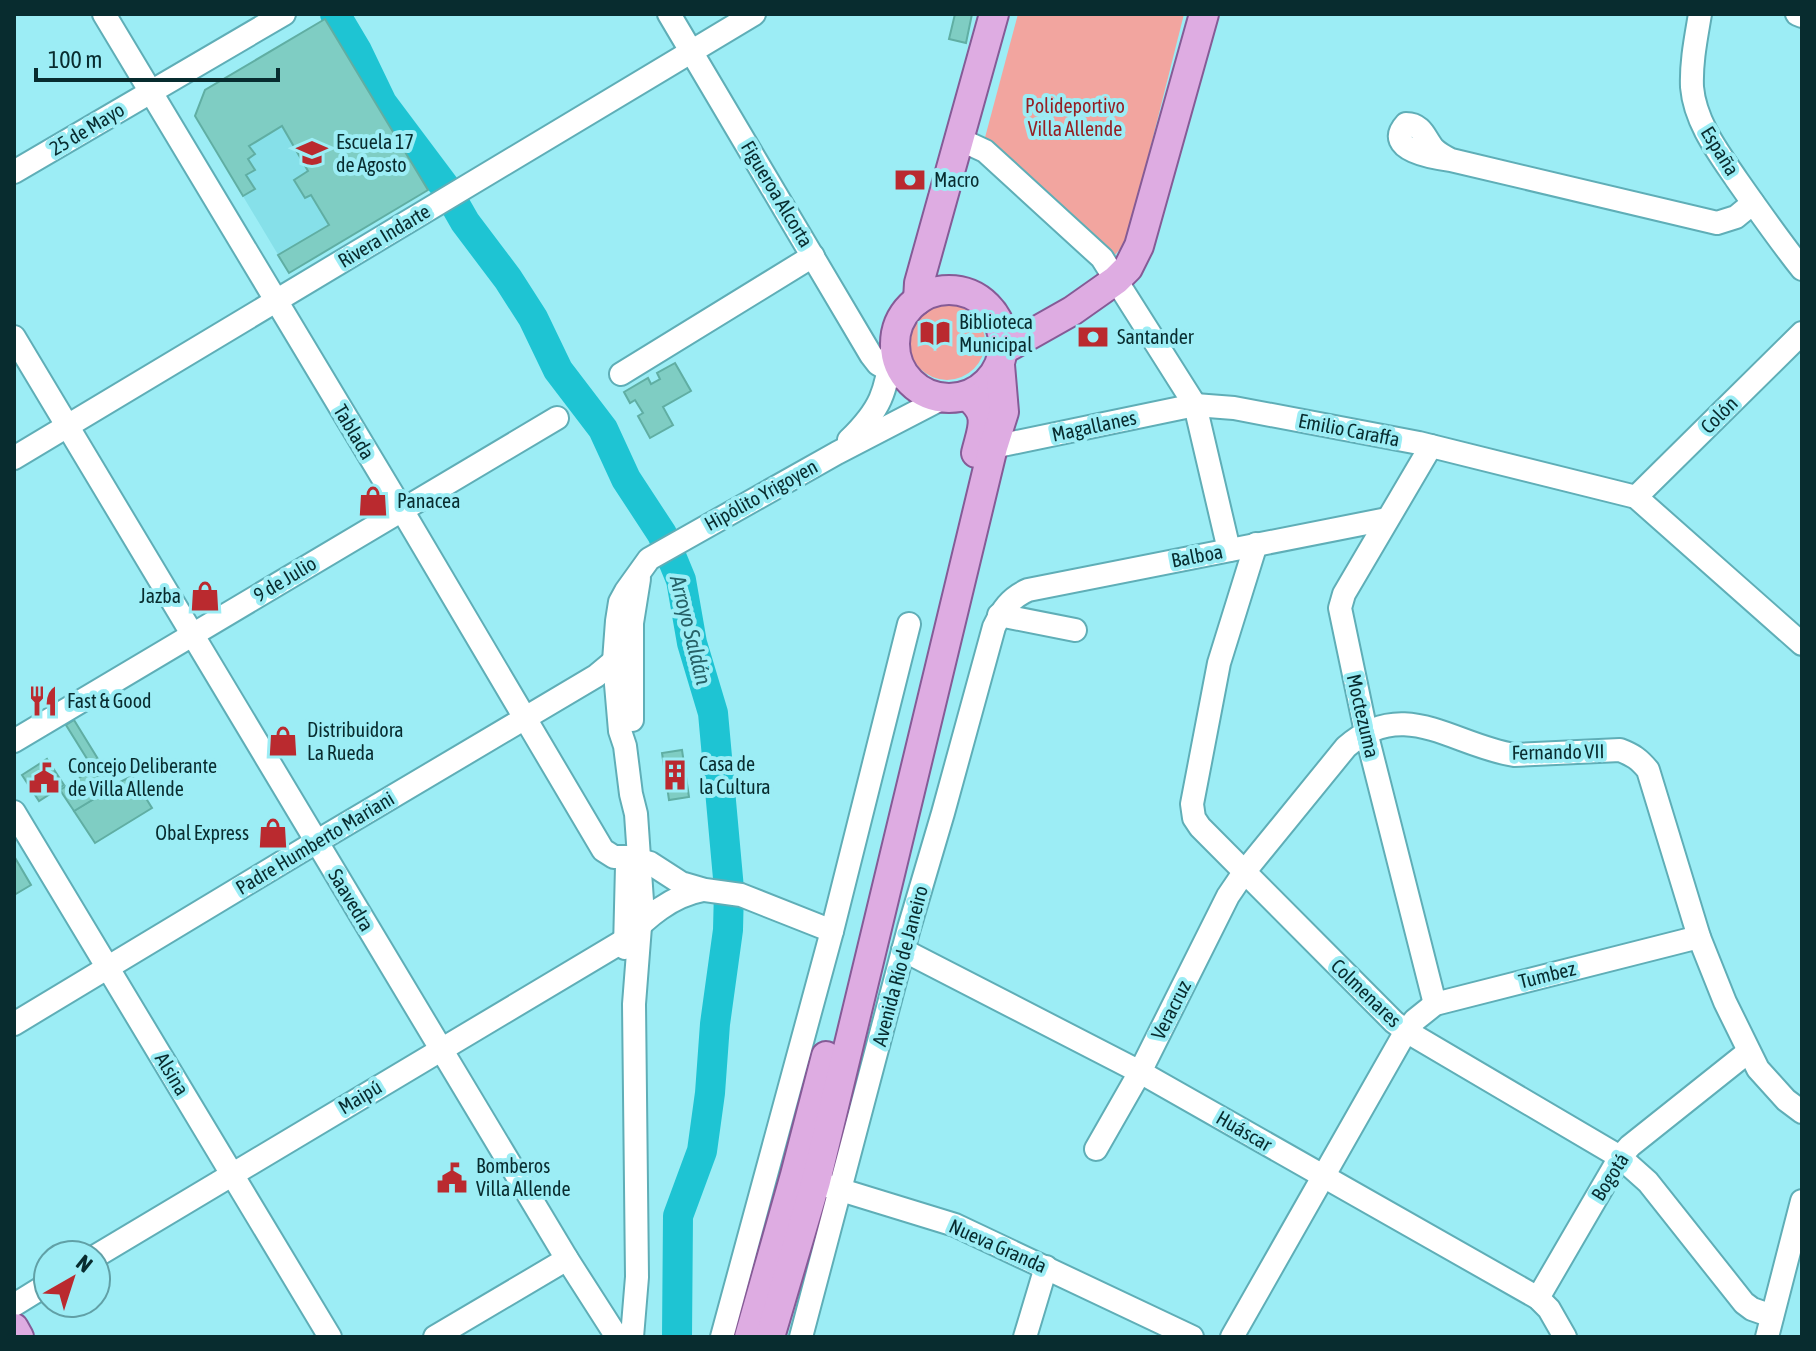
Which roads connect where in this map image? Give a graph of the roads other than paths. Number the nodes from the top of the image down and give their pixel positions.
1 (104, 14) edge
2 (284, 14) edge
3 (669, 14) edge
4 (754, 14) edge
5 (994, 14) edge
6 (1204, 14) edge
7 (1700, 14) edge
8 (691, 51) junction
9 (151, 92) junction
10 (959, 139) junction
11 (1451, 160) dead end
12 (14, 172) edge
13 (1753, 203) junction
14 (813, 256) junction
15 (1802, 269) edge
16 (1116, 280) junction
17 (918, 300) junction
18 (276, 302) junction
19 (1802, 333) edge
20 (14, 337) edge
21 (1002, 357) junction
22 (897, 366) junction
23 (621, 374) dead end
24 (955, 397) junction
25 (1195, 405) junction
26 (557, 418) dead end
27 (68, 425) junction
28 (1431, 446) junction
29 (993, 447) junction
30 (837, 453) junction
31 (14, 458) edge
32 (1636, 497) junction
33 (402, 510) junction
34 (1387, 519) junction
35 (1256, 544) junction
36 (1229, 550) junction
37 (645, 564) junction
38 (1005, 608) junction
39 (909, 624) dead end
40 (1075, 630) dead end
41 (192, 634) junction
42 (1802, 644) edge
43 (614, 661) junction
44 (525, 719) junction
45 (1366, 732) junction
46 (14, 741) edge
47 (625, 746) junction
48 (14, 812) edge
49 (316, 842) junction
50 (633, 858) junction
51 (1245, 871) junction
52 (705, 890) junction
53 (626, 902) junction
54 (641, 923) junction
55 (832, 931) junction
56 (1699, 937) junction
57 (625, 940) junction
58 (903, 950) junction
59 (108, 968) junction
60 (634, 1004) junction
61 (1435, 1004) junction
62 (14, 1024) edge
63 (1406, 1031) junction
64 (440, 1049) junction
65 (1748, 1052) junction
66 (1140, 1072) junction
67 (1802, 1112) edge
68 (1096, 1149) dead end
69 (1620, 1157) junction
70 (232, 1174) junction
71 (1322, 1176) junction
72 (817, 1183) junction
73 (1802, 1201) edge
74 (112, 1246) edge
75 (567, 1259) junction
76 (1046, 1267) junction
77 (32, 1294) edge
78 (1538, 1298) junction
79 (14, 1305) edge
80 (1769, 1326) edge
81 (14, 1328) edge
82 (19, 1337) edge
83 (330, 1337) edge
84 (435, 1337) edge
85 (617, 1337) edge
86 (632, 1337) edge
87 (722, 1337) edge
88 (749, 1337) edge
89 (770, 1337) edge
90 (801, 1337) edge
91 (1025, 1337) edge
92 (1192, 1337) edge
93 (1232, 1337) edge
94 (1565, 1337) edge

1 - 9 street, Tablada
2 - 9 street, 25 de Mayo
3 - 8 street, Figueroa Alcorta
4 - 8 street, Rivera Indarte
5 - 10 main road
6 - 16 main road
7 - 13 street, España
8 - 14 street, Figueroa Alcorta
8 - 18 street, Rivera Indarte
9 - 12 street, 25 de Mayo
9 - 18 street, Tablada
10 - 16 street
10 - 17 main road
11 - 13 street
13 - 15 street, España
14 - 22 street, Figueroa Alcorta
14 - 23 street
16 - 21 main road
16 - 25 street
17 - 21 main road
17 - 22 main road
18 - 27 street, Rivera Indarte
18 - 33 street, Tablada
19 - 32 street, Colón
20 - 27 street, Saavedra
21 - 24 main road
21 - 29 main road
22 - 24 main road
22 - 30 street, Hipólito Yrigoyen
24 - 30 street, Hipólito Yrigoyen
24 - 72 main road
25 - 28 street, Emilio Caraffa
25 - 29 street, Magallanes
25 - 36 street
26 - 33 street, 9 de Julio
27 - 31 street, Rivera Indarte
27 - 41 street, Saavedra
28 - 32 street, Emilio Caraffa
28 - 34 street, Moctezuma
29 - 72 main road
30 - 37 street, Hipólito Yrigoyen
32 - 42 street, Emilio Caraffa
33 - 41 street, 9 de Julio
33 - 44 street, Tablada
34 - 35 street, Balboa
34 - 45 street, Moctezuma
35 - 36 street, Balboa
35 - 51 street, Colmenares
36 - 38 street, Balboa
37 - 43 street
37 - 47 street
38 - 40 street
38 - 58 street, Avenida Río de Janeiro
39 - 55 street
41 - 46 street, 9 de Julio
41 - 49 street, Saavedra
43 - 44 street, Padre Humberto Mariani
43 - 47 street
44 - 49 street, Padre Humberto Mariani
44 - 50 street, Tablada
45 - 51 street, Fernando VII
45 - 56 street, Fernando VII
45 - 61 street, Moctezuma
47 - 50 street
48 - 59 street, Alsina
49 - 59 street, Padre Humberto Mariani
49 - 64 street, Saavedra
50 - 52 street
50 - 53 street
50 - 54 street
51 - 63 street, Colmenares
51 - 66 street, Veracruz
52 - 54 street, Maipú
52 - 55 street
53 - 54 street
53 - 57 street
54 - 57 street, Maipú
54 - 60 street
55 - 87 street
56 - 61 street, Tumbez
56 - 65 street, Fernando VII
57 - 60 street
57 - 64 street, Maipú
58 - 66 street, Huáscar
58 - 72 street, Avenida Río de Janeiro
59 - 62 street, Padre Humberto Mariani
59 - 70 street, Alsina
60 - 86 street
61 - 63 street, Tumbez
63 - 69 street, Colmenares
63 - 71 street
64 - 70 street, Maipú
64 - 75 street, Saavedra
65 - 67 street, Fernando VII
65 - 69 street, Bogotá
66 - 68 street, Veracruz
66 - 71 street, Huáscar
69 - 78 street, Bogotá
69 - 80 street, Colmenares
70 - 74 street, Maipú
70 - 83 street, Alsina
71 - 78 street, Huáscar
71 - 93 street
72 - 76 street, Nueva Granda
72 - 88 main road
72 - 89 main road
72 - 90 street, Avenida Río de Janeiro
73 - 80 street
75 - 84 street
75 - 85 street, Saavedra
76 - 91 street
76 - 92 street, Nueva Granda
77 - 79 street
78 - 94 street, Huáscar
81 - 82 main road

